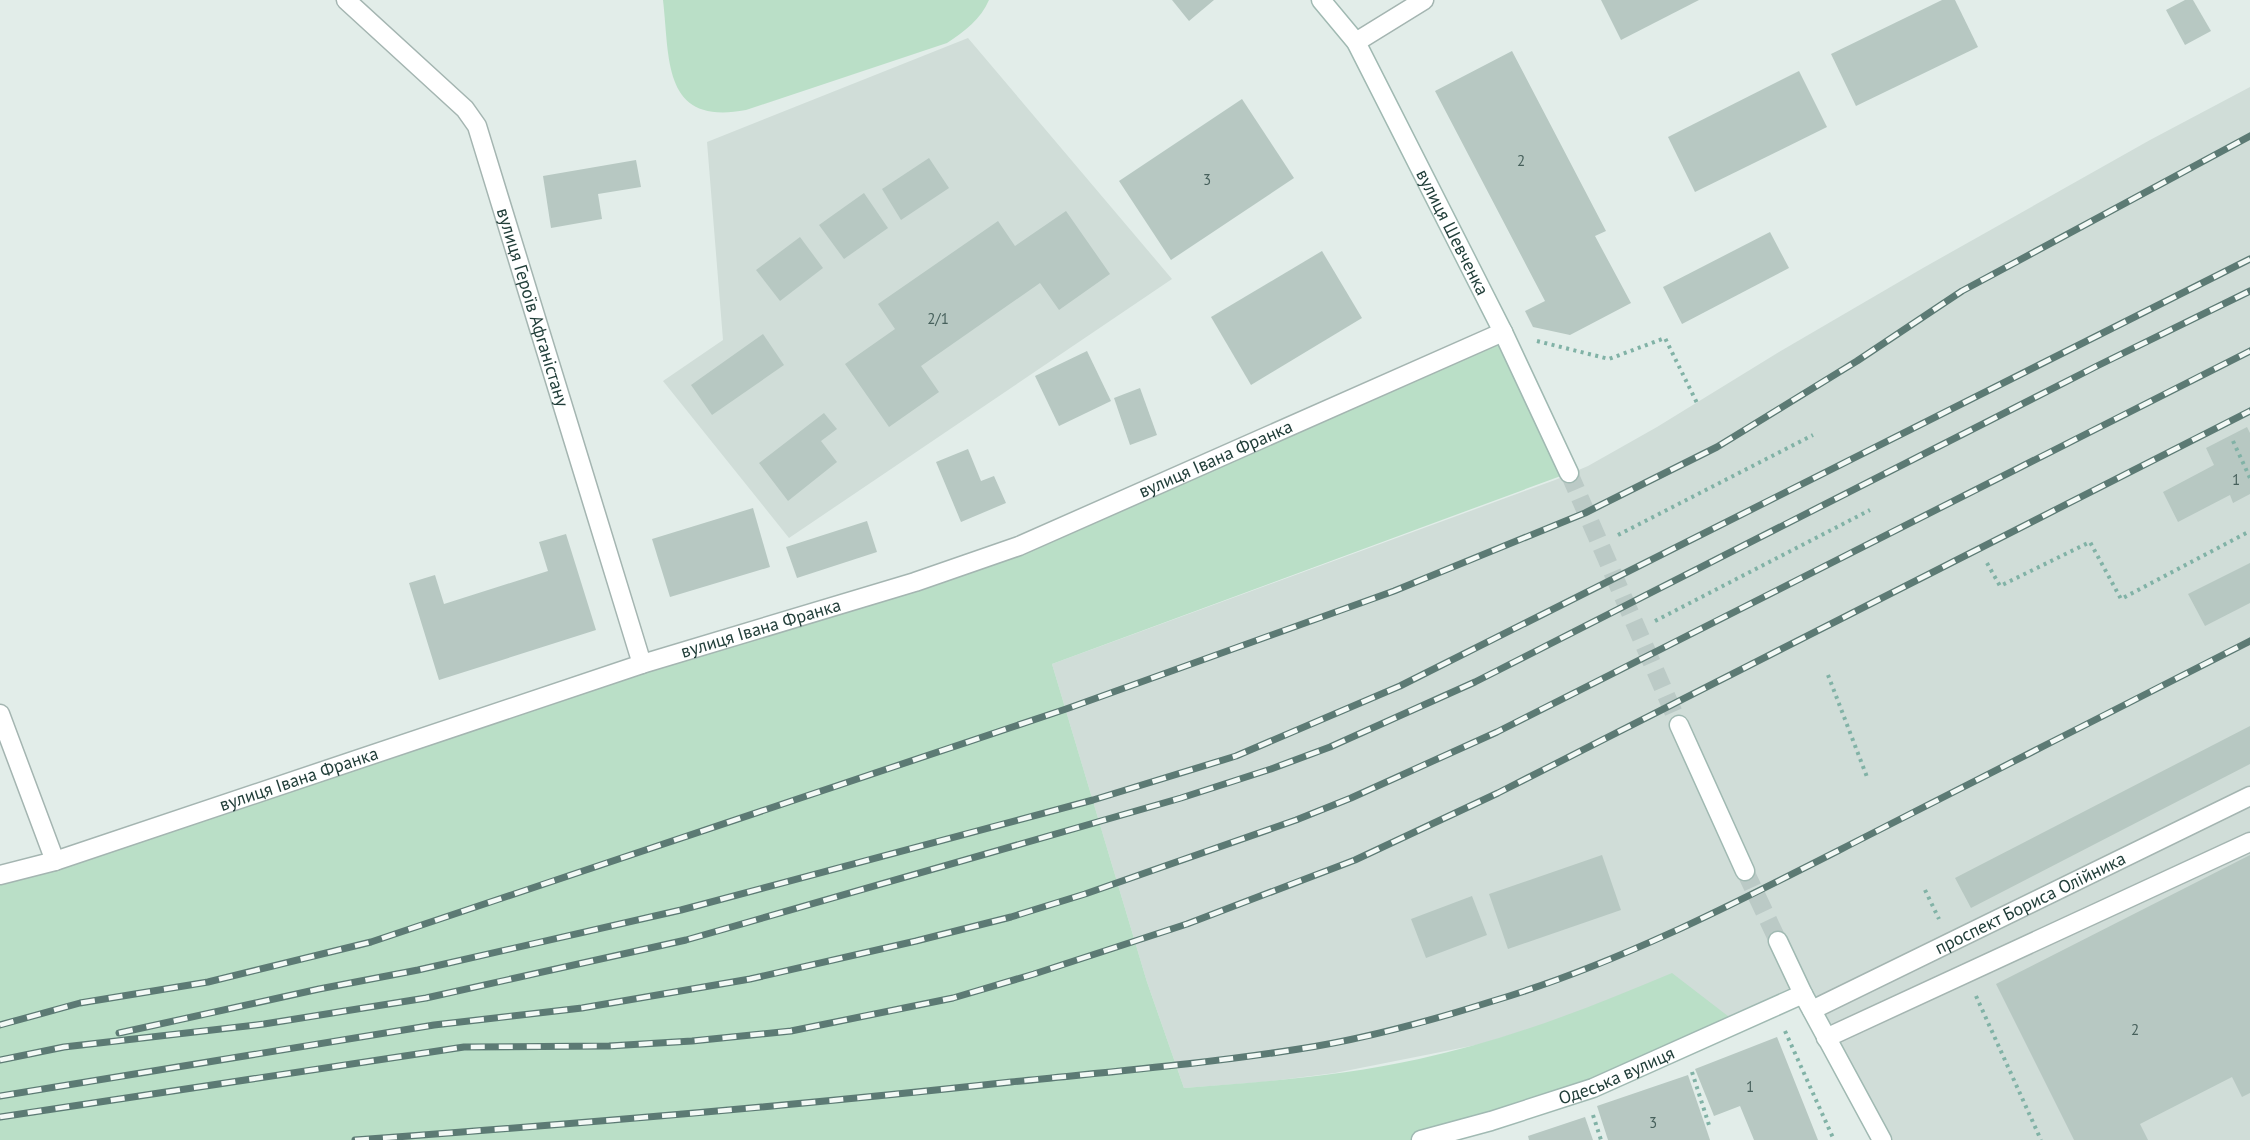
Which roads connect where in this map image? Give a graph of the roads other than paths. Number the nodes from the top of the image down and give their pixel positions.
1 (346, 0) edge
2 (1321, 0) edge
3 (1424, 0) edge
4 (1356, 42) junction
5 (1503, 332) junction
6 (1569, 473) tunnel mouth
7 (642, 664) junction
8 (0, 714) edge
9 (1679, 725) tunnel mouth
10 (2250, 796) edge
11 (2250, 842) edge
12 (55, 861) junction
13 (1745, 871) tunnel mouth
14 (0, 875) edge
15 (1778, 941) tunnel mouth
16 (1803, 994) junction
17 (1812, 1010) junction
18 (1826, 1038) junction
19 (1421, 1140) edge
20 (1882, 1140) edge

1 - 7 street, вулиця Героїв Афганістану
2 - 4 street, вулиця Шевченка
3 - 4 street
4 - 5 street, вулиця Шевченка
5 - 6 street, вулиця Шевченка
5 - 7 street, вулиця Івана Франка
7 - 12 street, вулиця Івана Франка
8 - 12 street
9 - 13 street
10 - 17 street, проспект Бориса Олійника
11 - 18 street, проспект Бориса Олійника
12 - 14 street, вулиця Івана Франка
15 - 16 street
16 - 17 street
16 - 19 street, Одеська вулиця
17 - 18 street
18 - 20 street

